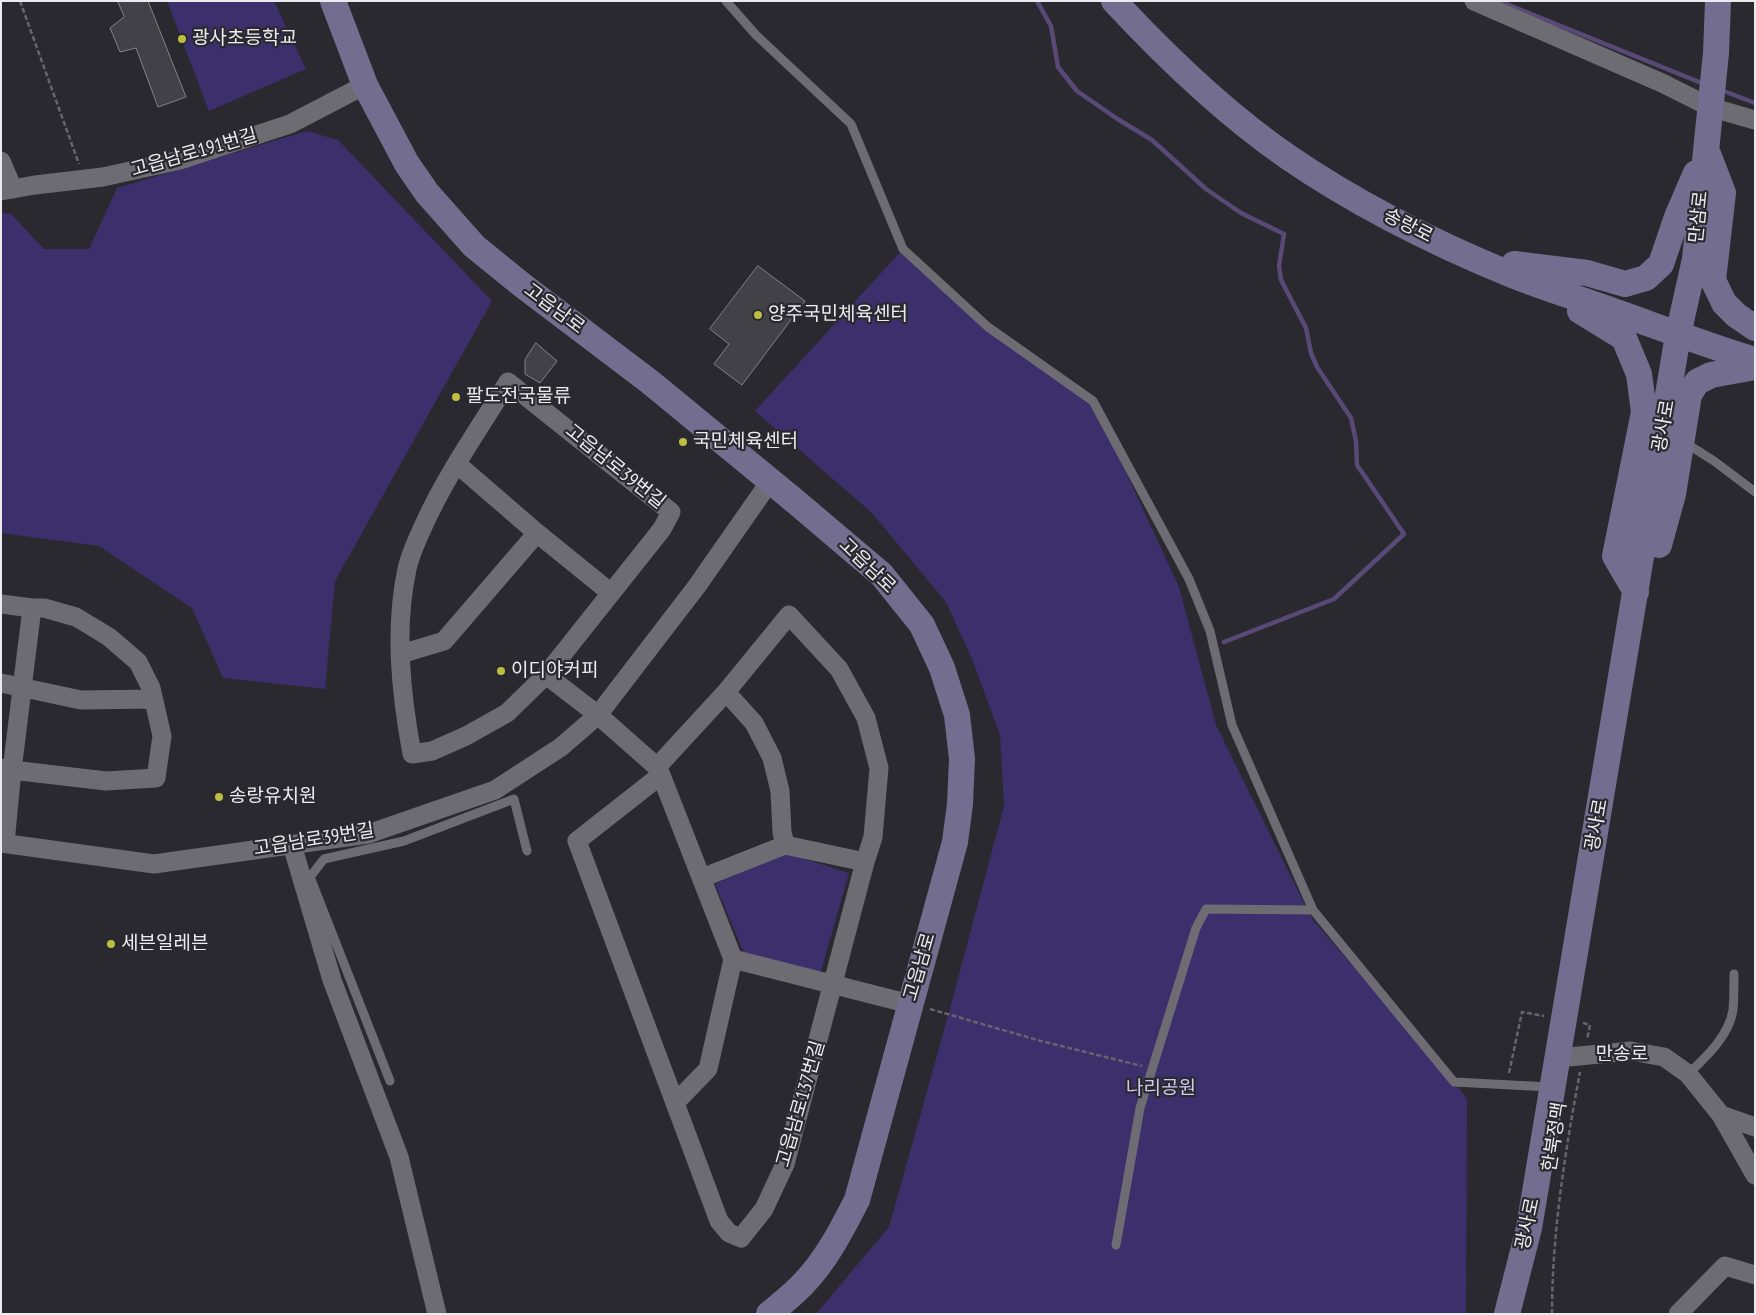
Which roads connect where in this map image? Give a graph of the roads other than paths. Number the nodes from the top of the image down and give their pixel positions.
1 (332, 1) edge
2 (726, 1) edge
3 (1114, 1) edge
4 (1474, 1) edge
5 (1718, 1) edge
6 (365, 85) junction
7 (1711, 102) junction
8 (1755, 120) edge
9 (1706, 149) junction
10 (1, 161) edge
11 (7, 190) edge
12 (1479, 260) junction
13 (1535, 283) junction
14 (1755, 328) edge
15 (1678, 335) junction
16 (1755, 360) edge
17 (1755, 366) edge
18 (1682, 441) junction
19 (457, 464) junction
20 (771, 480) junction
21 (1755, 492) edge
22 (537, 533) junction
23 (1636, 592) junction
24 (611, 593) junction
25 (1, 604) edge
26 (32, 608) junction
27 (401, 654) junction
28 (546, 675) junction
29 (1622, 676) junction
30 (1, 684) edge
31 (22, 688) junction
32 (726, 692) junction
33 (154, 699) junction
34 (598, 715) junction
35 (7, 769) edge
36 (659, 771) junction
37 (3, 843) edge
38 (292, 845) junction
39 (785, 845) junction
40 (528, 851) dead end
41 (866, 862) junction
42 (702, 878) junction
43 (1313, 910) junction
44 (733, 959) junction
45 (1734, 974) dead end
46 (834, 984) junction
47 (910, 1004) junction
48 (1558, 1058) junction
49 (1688, 1074) junction
50 (390, 1081) dead end
51 (1553, 1087) junction
52 (675, 1103) junction
53 (1721, 1115) junction
54 (1755, 1127) edge
55 (1755, 1175) edge
56 (1116, 1245) dead end
57 (1755, 1275) edge
58 (438, 1314) edge
59 (769, 1314) edge
60 (1507, 1314) edge
61 (1678, 1314) edge

1 - 6 street, 고읍남로
2 - 43 lane
3 - 12 street, 송랑로
4 - 7 street
5 - 7 street, 만삼로
6 - 11 street, 고읍남로191번길
6 - 20 street, 고읍남로
7 - 8 street
7 - 9 street, 만삼로
9 - 12 street
9 - 14 street
9 - 15 street, 만삼로
10 - 11 street, 고읍남로191번길
12 - 13 street, 송랑로
13 - 15 street, 송랑로
13 - 23 street
15 - 16 street, 송랑로
15 - 23 street, 광사로
17 - 18 street
18 - 21 lane
18 - 29 street
19 - 22 street
19 - 24 street, 고읍남로39번길
19 - 27 street, 고읍남로39번길
20 - 34 street, 고읍남로39번길
20 - 47 street, 고읍남로
22 - 24 street
22 - 27 street
23 - 29 street, 광사로
24 - 28 street, 고읍남로39번길
25 - 26 street
26 - 31 street
26 - 33 street
27 - 28 street, 고읍남로39번길
28 - 34 street
29 - 48 street, 광사로
30 - 31 street
31 - 33 street
31 - 35 street
32 - 36 street, 고읍남로137번길
32 - 39 street
32 - 41 street, 고읍남로137번길
33 - 35 street
34 - 36 street
34 - 38 street, 고읍남로39번길
35 - 37 street
36 - 42 street
36 - 52 street, 고읍남로137번길
37 - 38 street, 고읍남로39번길
38 - 58 street
39 - 41 street
39 - 42 street
40 - 50 lane
41 - 46 street, 고읍남로137번길
42 - 44 street
43 - 51 lane
43 - 56 lane
44 - 46 street
44 - 52 street
45 - 49 lane
46 - 47 street
46 - 52 street, 고읍남로137번길
47 - 59 street, 고읍남로
48 - 49 street, 만송로
48 - 51 street, 광사로
49 - 53 street, 만송로
51 - 60 street, 광사로
53 - 54 street
53 - 55 street, 만송로
57 - 61 street

